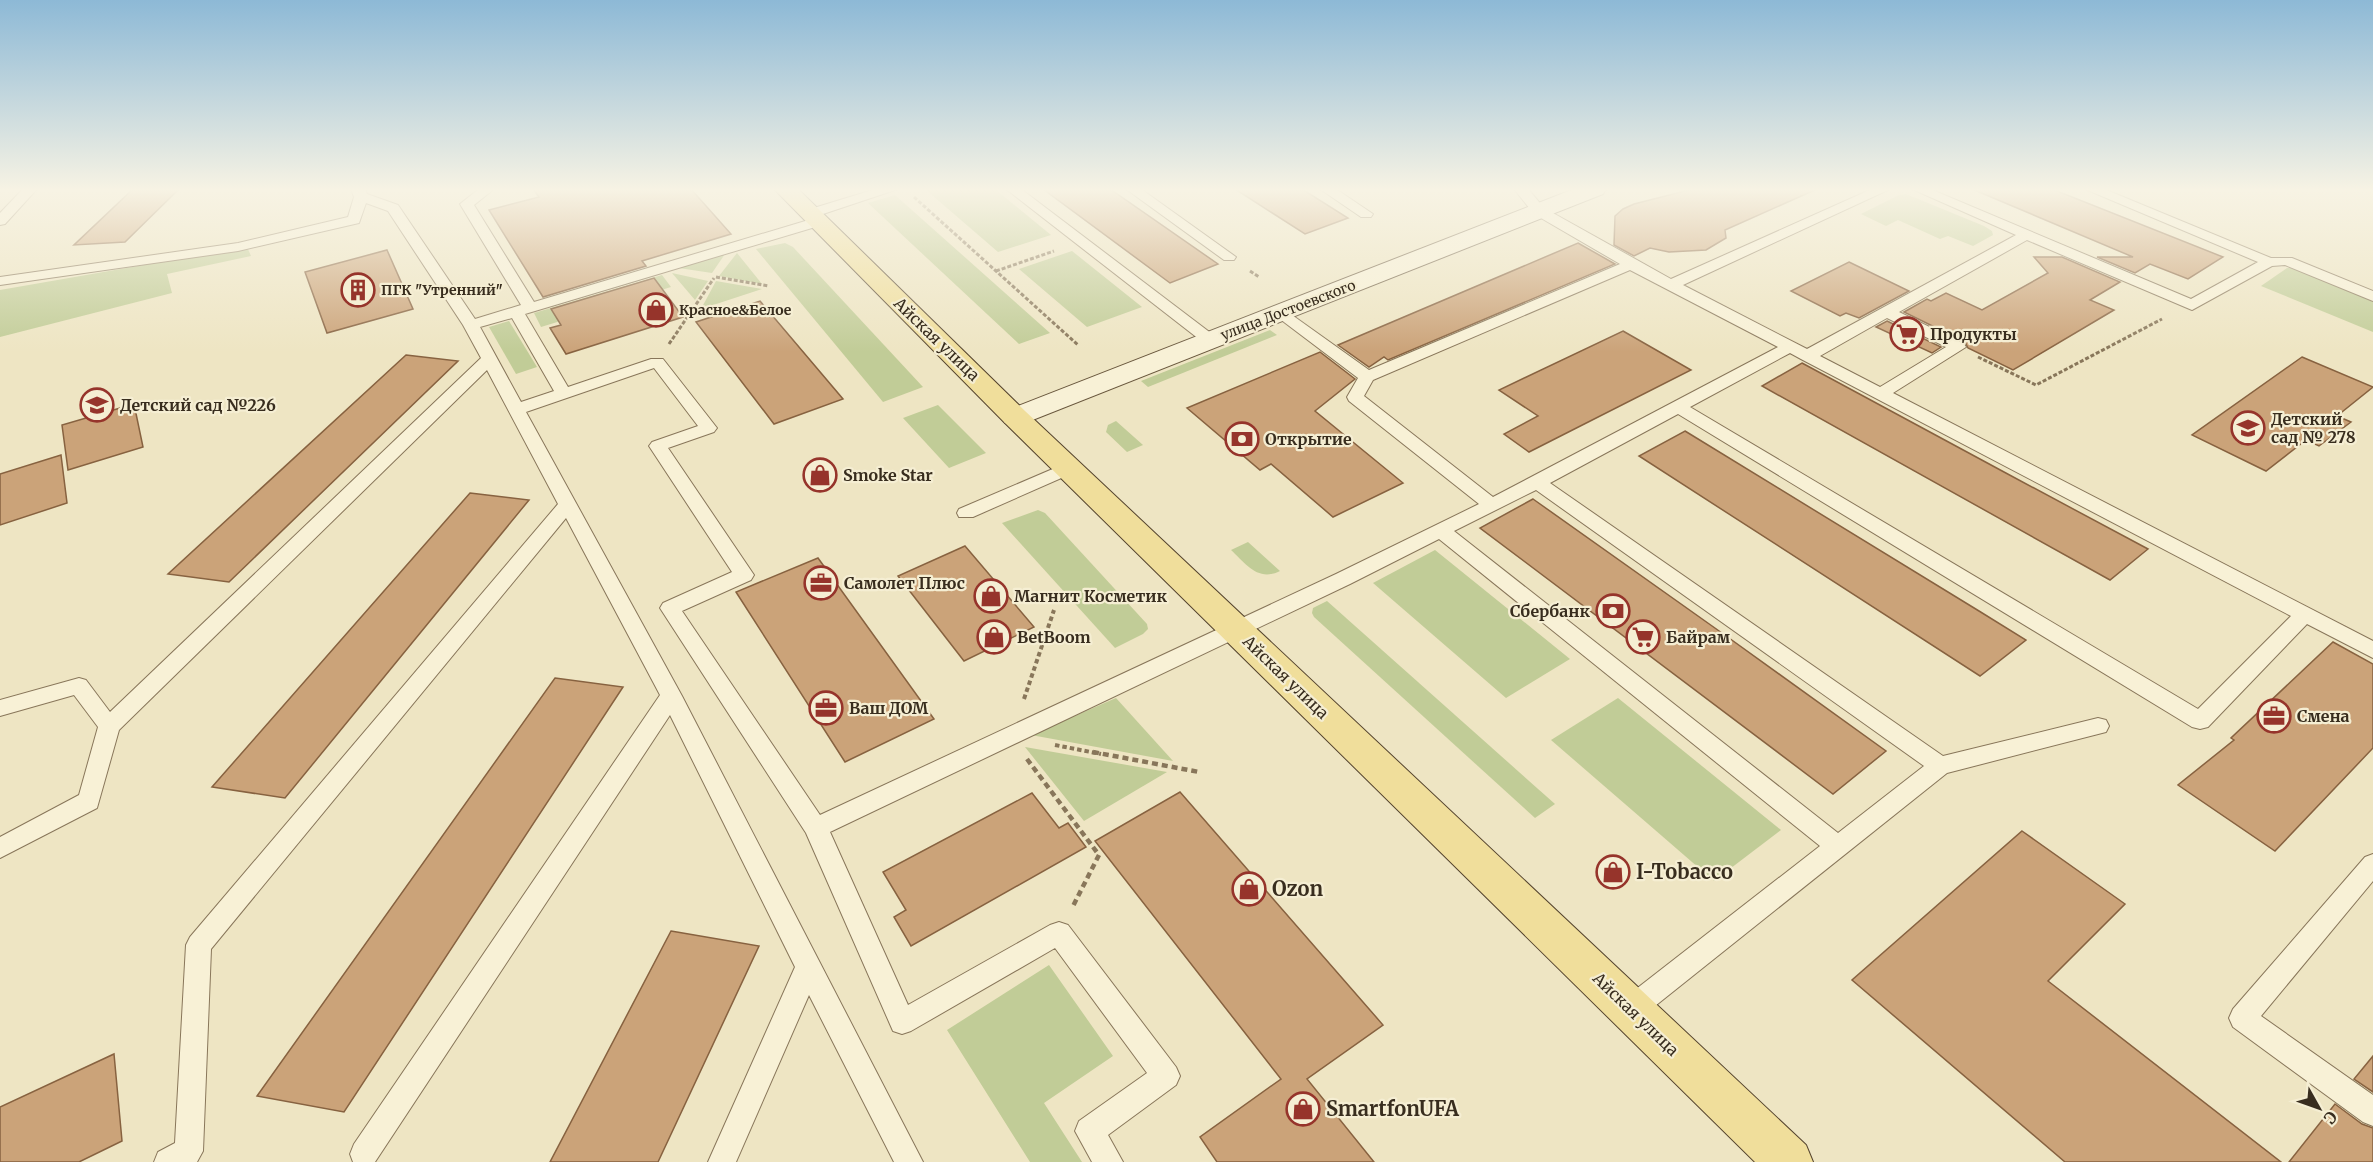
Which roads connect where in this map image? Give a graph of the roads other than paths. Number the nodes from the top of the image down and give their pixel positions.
1 (254, 243) edge
2 (416, 243) edge
3 (488, 243) edge
4 (743, 243) edge
5 (839, 243) edge
6 (1082, 243) edge
7 (1209, 243) edge
8 (1457, 243) edge
9 (1594, 243) edge
10 (1763, 243) edge
11 (2012, 243) edge
12 (2042, 243) edge
13 (2223, 243) edge
14 (1229, 257) dead end
15 (2269, 262) junction
16 (1630, 264) junction
17 (0, 281) edge
18 (1670, 285) junction
19 (2373, 296) edge
20 (523, 310) junction
21 (1887, 312) junction
22 (1280, 313) junction
23 (471, 325) junction
24 (1210, 340) junction
25 (1790, 347) junction
26 (1807, 356) junction
27 (489, 359) junction
28 (1367, 377) junction
29 (564, 394) junction
30 (1880, 394) junction
31 (1678, 407) junction
32 (515, 410) junction
33 (1015, 417) junction
34 (1069, 468) junction
35 (1537, 482) junction
36 (567, 505) junction
37 (1492, 505) junction
38 (966, 513) dead end
39 (1441, 531) junction
40 (2304, 615) junction
41 (1238, 630) junction
42 (2373, 650) edge
43 (671, 696) junction
44 (0, 708) edge
45 (109, 726) junction
46 (2098, 726) dead end
47 (1940, 765) junction
48 (816, 828) junction
49 (1838, 846) junction
50 (0, 848) edge
51 (2373, 864) edge
52 (808, 967) junction
53 (1630, 1009) junction
54 (2373, 1112) edge
55 (363, 1154) dead end
56 (168, 1162) edge
57 (722, 1162) edge
58 (909, 1162) edge
59 (1109, 1162) edge
60 (1789, 1162) edge

1 - 17 lane
2 - 23 lane
3 - 20 lane
4 - 20 lane
5 - 33 main road, Айская улица
6 - 24 lane
7 - 14 lane
8 - 22 street, улица Достоевского
9 - 16 lane
10 - 18 lane
11 - 21 lane
12 - 15 lane
13 - 15 lane
15 - 19 lane
16 - 18 lane
16 - 28 lane
18 - 25 lane
20 - 23 lane
20 - 29 lane
21 - 26 lane
21 - 30 lane
22 - 24 street, улица Достоевского
22 - 28 lane
23 - 27 lane
24 - 33 street, улица Достоевского
25 - 26 lane
25 - 31 lane
26 - 30 lane
27 - 32 lane
27 - 45 lane
28 - 37 lane
29 - 32 lane
29 - 48 lane
30 - 40 lane
31 - 35 lane
31 - 40 lane
32 - 36 lane
33 - 34 main road, Айская улица
34 - 38 lane
34 - 41 main road, Айская улица
35 - 37 lane
35 - 47 lane
36 - 43 lane
36 - 56 lane
37 - 39 lane
39 - 41 lane
39 - 49 lane
40 - 42 lane
41 - 48 lane
41 - 53 main road, Айская улица
43 - 52 lane
43 - 55 lane
44 - 45 lane
45 - 50 lane
46 - 47 lane
47 - 49 lane
48 - 59 lane
49 - 53 lane
51 - 54 lane
52 - 57 lane
52 - 58 lane
53 - 60 main road, Айская улица

